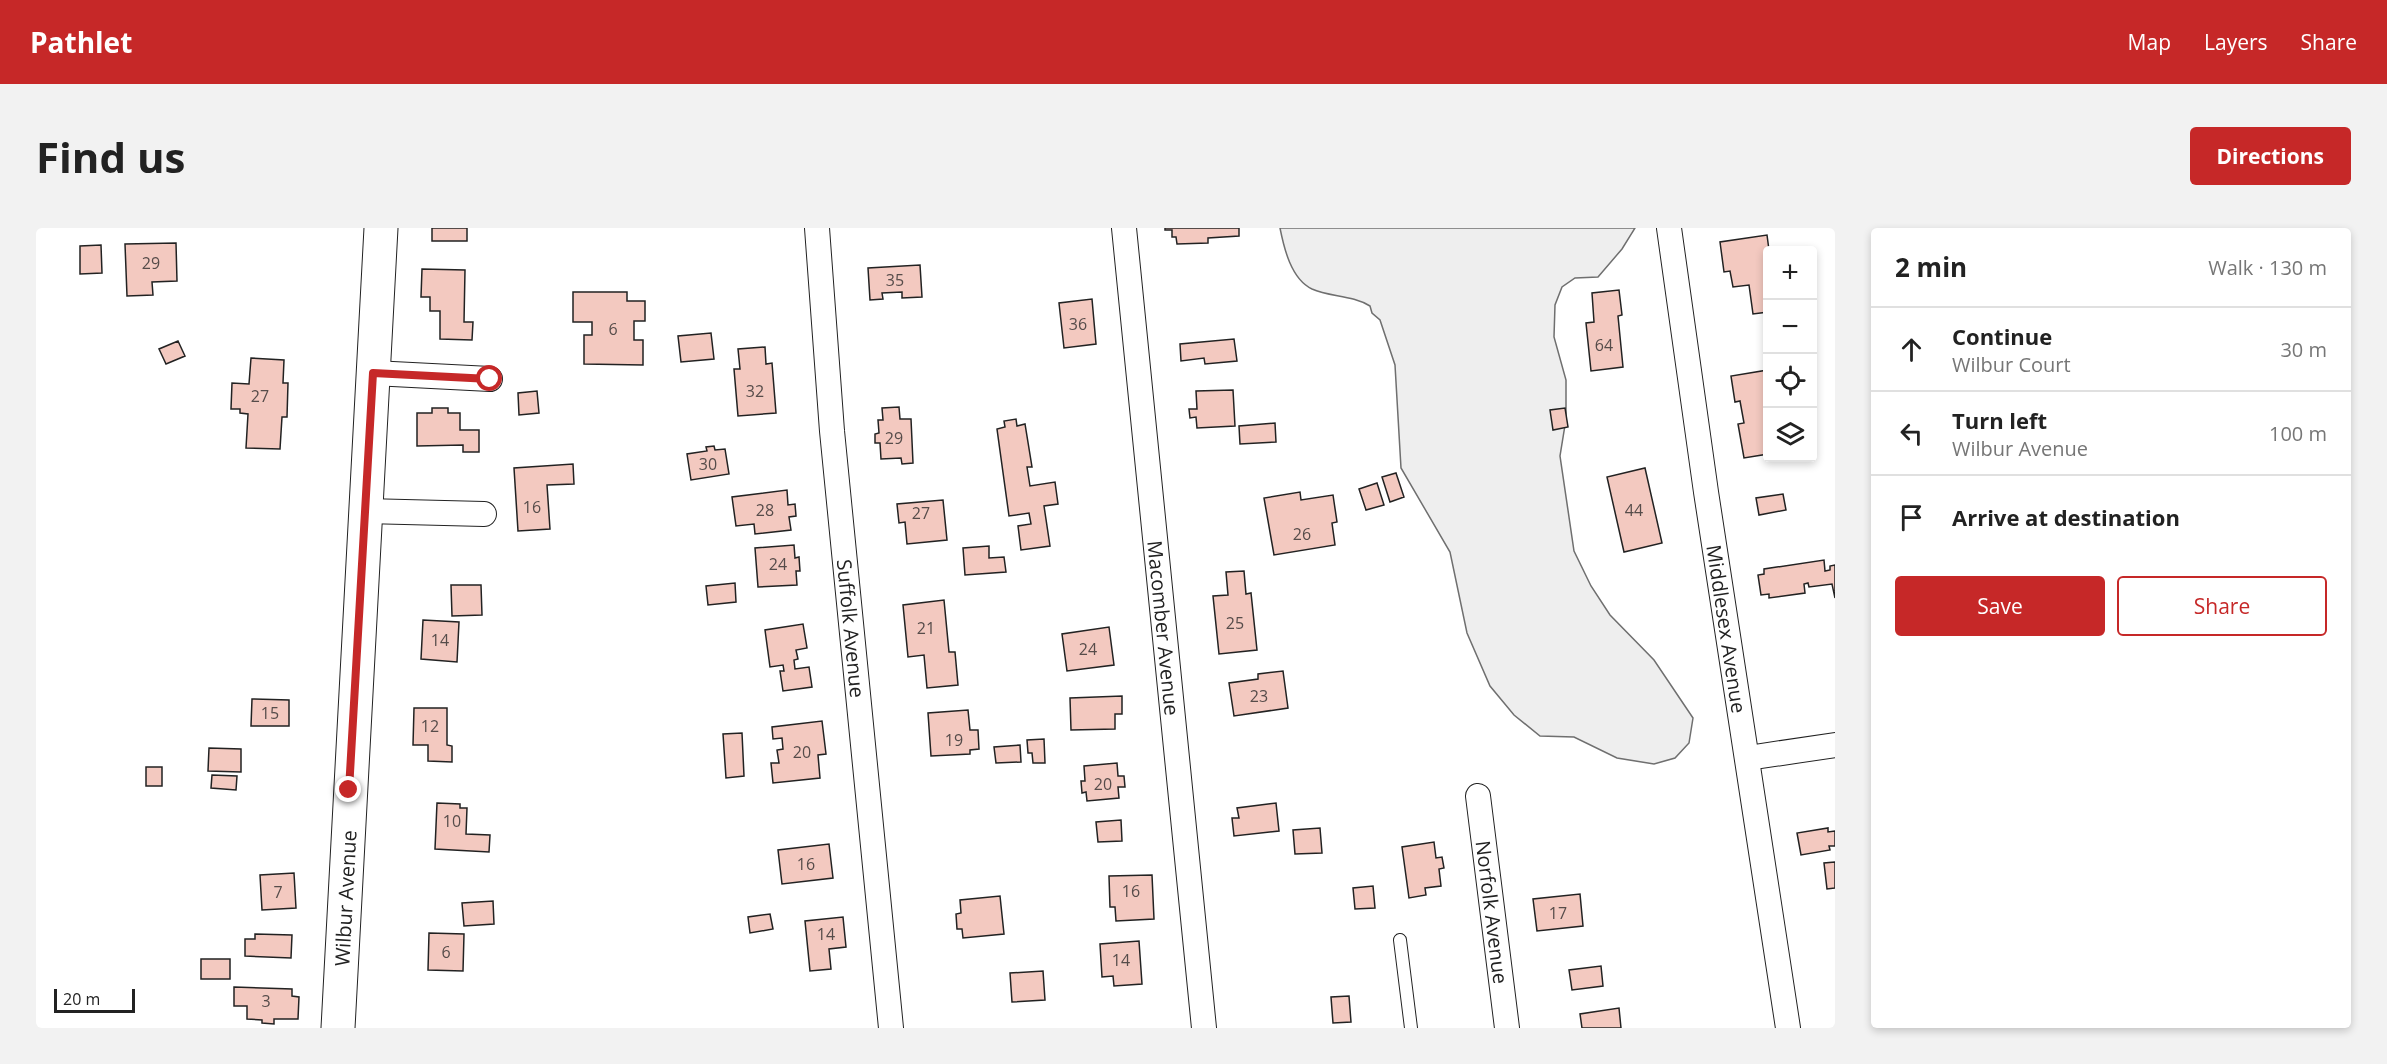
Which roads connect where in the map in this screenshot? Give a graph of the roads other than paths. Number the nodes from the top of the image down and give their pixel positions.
1 (381, 228) edge
2 (817, 228) edge
3 (1124, 228) edge
4 (1669, 228) edge
5 (373, 373) junction
6 (490, 379) dead end
7 (365, 511) junction
8 (484, 514) dead end
9 (1835, 745) edge
10 (1748, 759) junction
11 (1478, 796) dead end
12 (1400, 940) dead end
13 (338, 1028) edge
14 (891, 1028) edge
15 (1204, 1028) edge
16 (1411, 1028) edge
17 (1507, 1028) edge
18 (1788, 1028) edge

1 - 5 street, Wilbur Avenue
2 - 14 street, Suffolk Avenue
3 - 15 street, Macomber Avenue
4 - 10 street, Middlesex Avenue
5 - 6 street
5 - 7 street, Wilbur Avenue
7 - 8 street
7 - 13 street, Wilbur Avenue
9 - 10 street
10 - 18 street, Middlesex Avenue
11 - 17 street, Norfolk Avenue
12 - 16 lane

